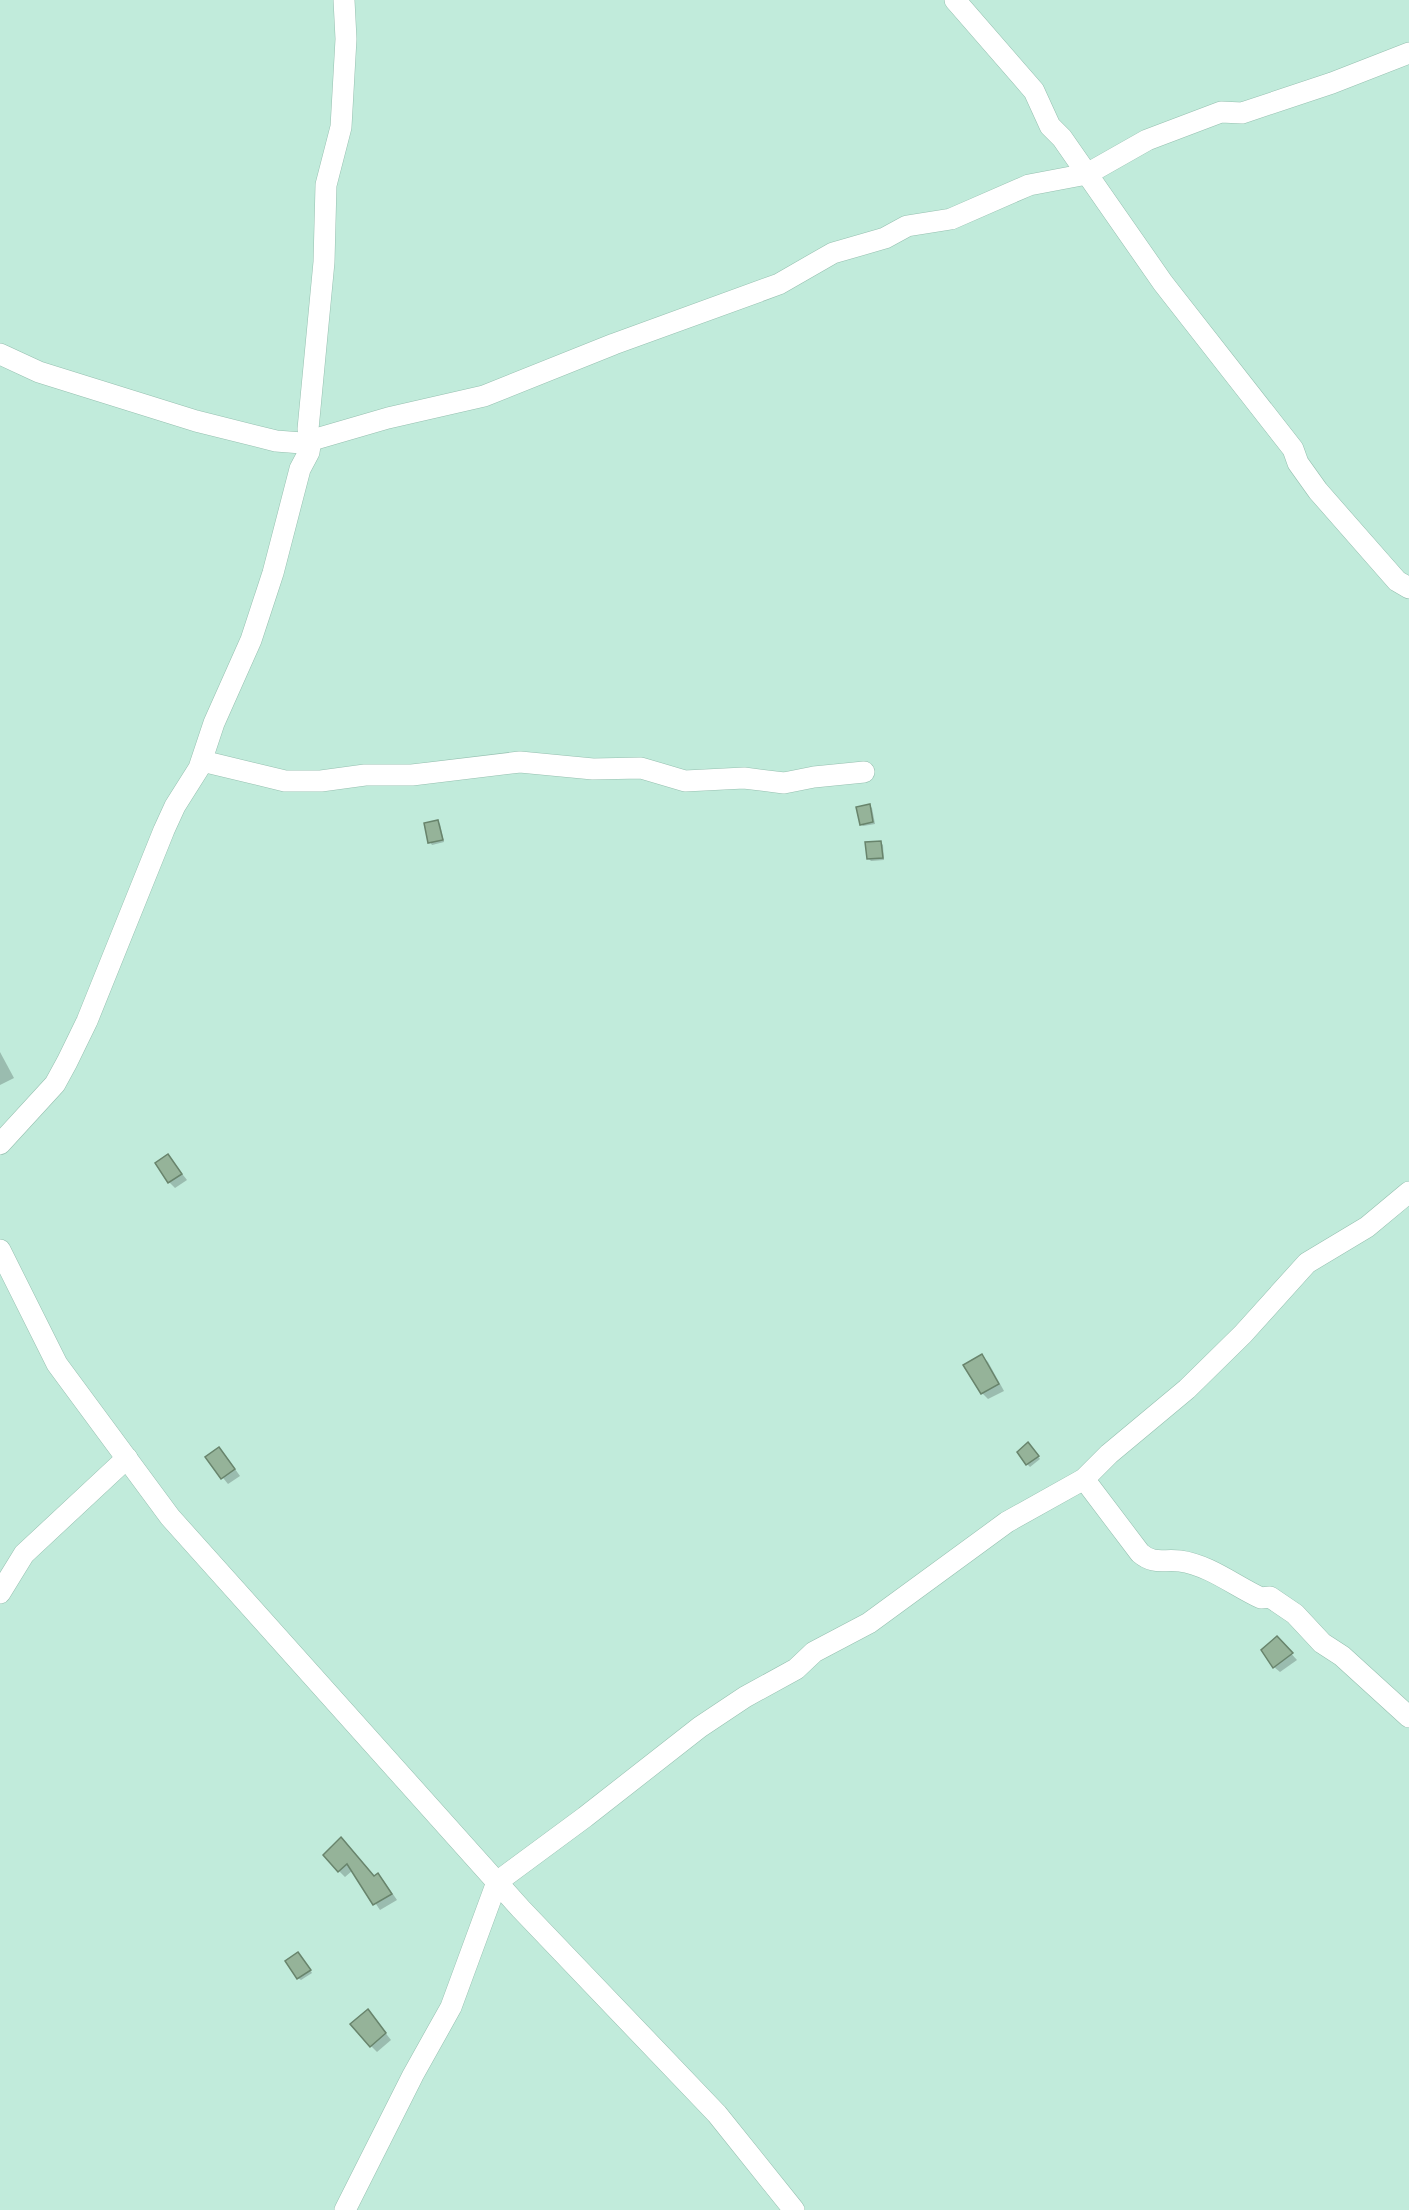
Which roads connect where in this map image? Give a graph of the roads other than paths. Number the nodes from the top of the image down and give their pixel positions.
1 (344, 0) edge
2 (955, 0) edge
3 (1409, 53) edge
4 (1087, 174) junction
5 (0, 354) edge
6 (311, 440) junction
7 (1409, 588) edge
8 (202, 761) junction
9 (864, 772) dead end
10 (0, 1144) edge
11 (1409, 1192) edge
12 (0, 1252) edge
13 (127, 1458) junction
14 (1084, 1479) junction
15 (0, 1593) edge
16 (1409, 1717) edge
17 (497, 1882) junction
18 (345, 2210) edge
19 (794, 2210) edge

1 - 6 street
2 - 4 street
3 - 4 street
4 - 6 street
4 - 7 street
5 - 6 street
6 - 8 street
8 - 9 street
8 - 10 street
11 - 14 street
12 - 13 street
13 - 15 street
13 - 17 street
14 - 16 street
14 - 17 street
17 - 18 street
17 - 19 street

